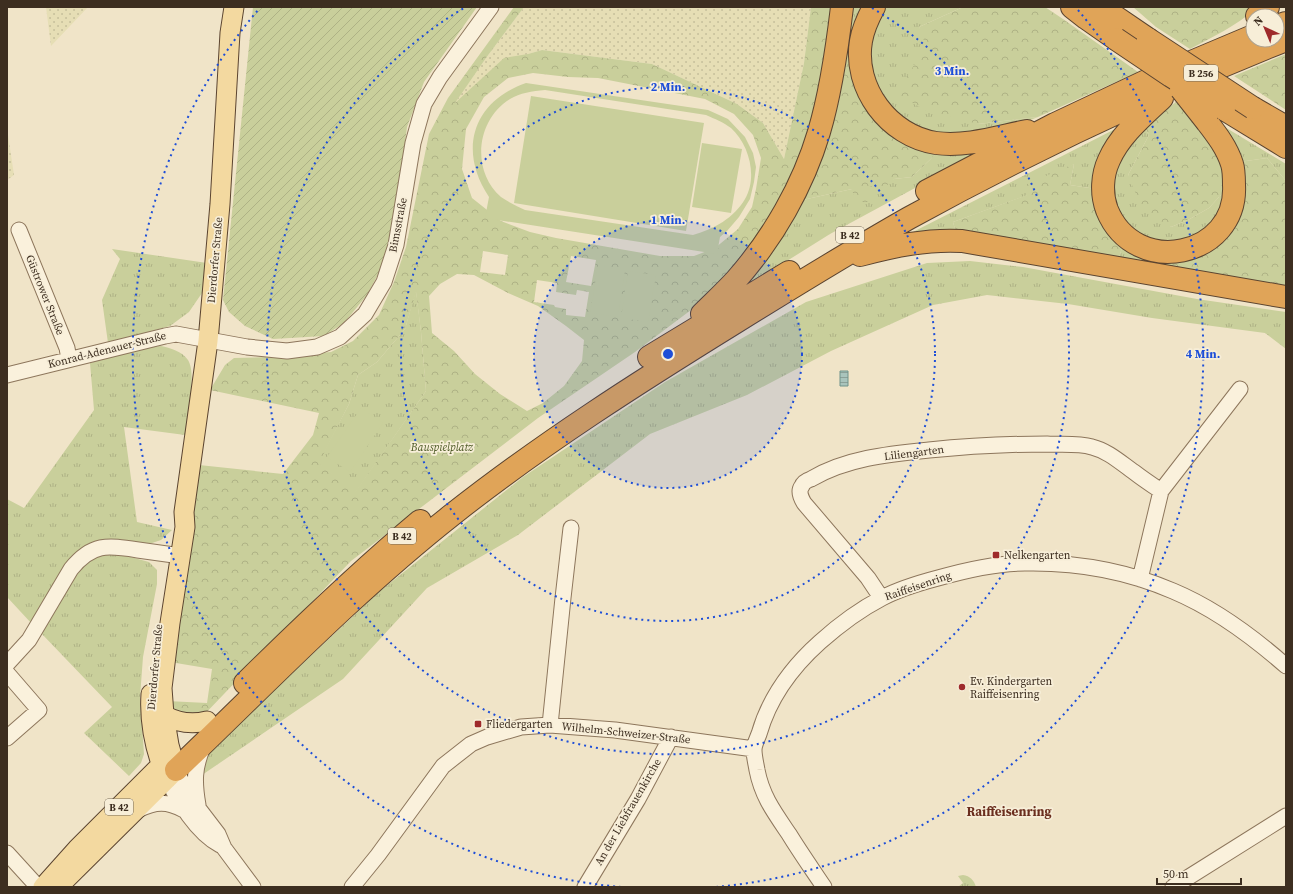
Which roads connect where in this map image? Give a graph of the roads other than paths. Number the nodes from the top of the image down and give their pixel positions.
1 (234, 7) edge
2 (491, 7) edge
3 (842, 7) edge
4 (874, 7) edge
5 (1064, 7) edge
6 (1118, 7) edge
7 (1086, 11) edge
8 (1245, 26) edge
9 (1132, 35) junction
10 (1245, 39) edge
11 (1286, 40) edge
12 (1212, 53) junction
13 (1171, 82) junction
14 (1216, 115) junction
15 (1055, 124) junction
16 (1286, 127) edge
17 (1286, 147) edge
18 (19, 230) dead end
19 (830, 264) junction
20 (1286, 297) edge
21 (208, 341) junction
22 (652, 356) junction
23 (69, 359) junction
24 (7, 375) edge
25 (1240, 389) dead end
26 (509, 461) junction
27 (1161, 491) junction
28 (571, 528) dead end
29 (175, 556) junction
30 (1140, 579) junction
31 (883, 597) junction
32 (7, 664) edge
33 (1286, 666) edge
34 (7, 673) edge
35 (164, 715) junction
36 (550, 725) junction
37 (206, 731) junction
38 (671, 737) junction
39 (7, 738) edge
40 (754, 749) junction
41 (169, 767) junction
42 (192, 810) junction
43 (133, 812) junction
44 (1286, 816) edge
45 (7, 853) edge
46 (38, 887) edge
47 (43, 887) edge
48 (58, 887) edge
49 (253, 887) edge
50 (352, 887) edge
51 (585, 887) edge
52 (824, 887) edge
53 (1173, 887) edge

1 - 21 main road, Dierdorfer Straße
2 - 21 street, Bimsstraße
3 - 22 highway
4 - 15 highway
5 - 7 highway
6 - 9 highway
7 - 9 highway, B 256
8 - 12 highway
9 - 13 highway, B 256, bridge
9 - 16 highway, B 256, bridge
10 - 12 highway, B 42
11 - 13 highway, B 42
12 - 15 highway, B 42
13 - 14 highway, B 256, bridge
13 - 14 highway
13 - 19 highway, B 42
14 - 17 highway, B 256
15 - 22 highway, B 42
18 - 23 street, Güstrower Straße
19 - 20 highway
19 - 26 highway, B 42
21 - 23 street, Konrad-Adenauer-Straße
21 - 29 main road, Dierdorfer Straße
22 - 26 highway, B 42
23 - 24 street, Konrad-Adenauer-Straße
25 - 27 street
26 - 37 highway, B 42
27 - 30 street
27 - 31 street, Liliengarten
28 - 36 street
29 - 32 street
29 - 35 main road, Dierdorfer Straße
29 - 41 main road, Dierdorfer Straße
30 - 31 street, Raiffeisenring
30 - 33 street, Raiffeisenring
31 - 40 street, Raiffeisenring
34 - 39 street
35 - 37 main road
35 - 41 main road, Dierdorfer Straße
36 - 38 street, Wilhelm-Schweizer-Straße
36 - 50 street, Wilhelm-Schweizer-Straße
37 - 41 highway, B 42
37 - 42 street
38 - 40 street, Wilhelm-Schweizer-Straße
38 - 51 street, An der Liebfrauenkirche
40 - 52 street, Raiffeisenring
41 - 42 street, Dierdorfer Straße
41 - 43 main road, B 42
41 - 47 main road, B 42
42 - 43 street
42 - 49 street, Dierdorfer Straße
43 - 48 main road, B 42
44 - 53 street
45 - 46 street

